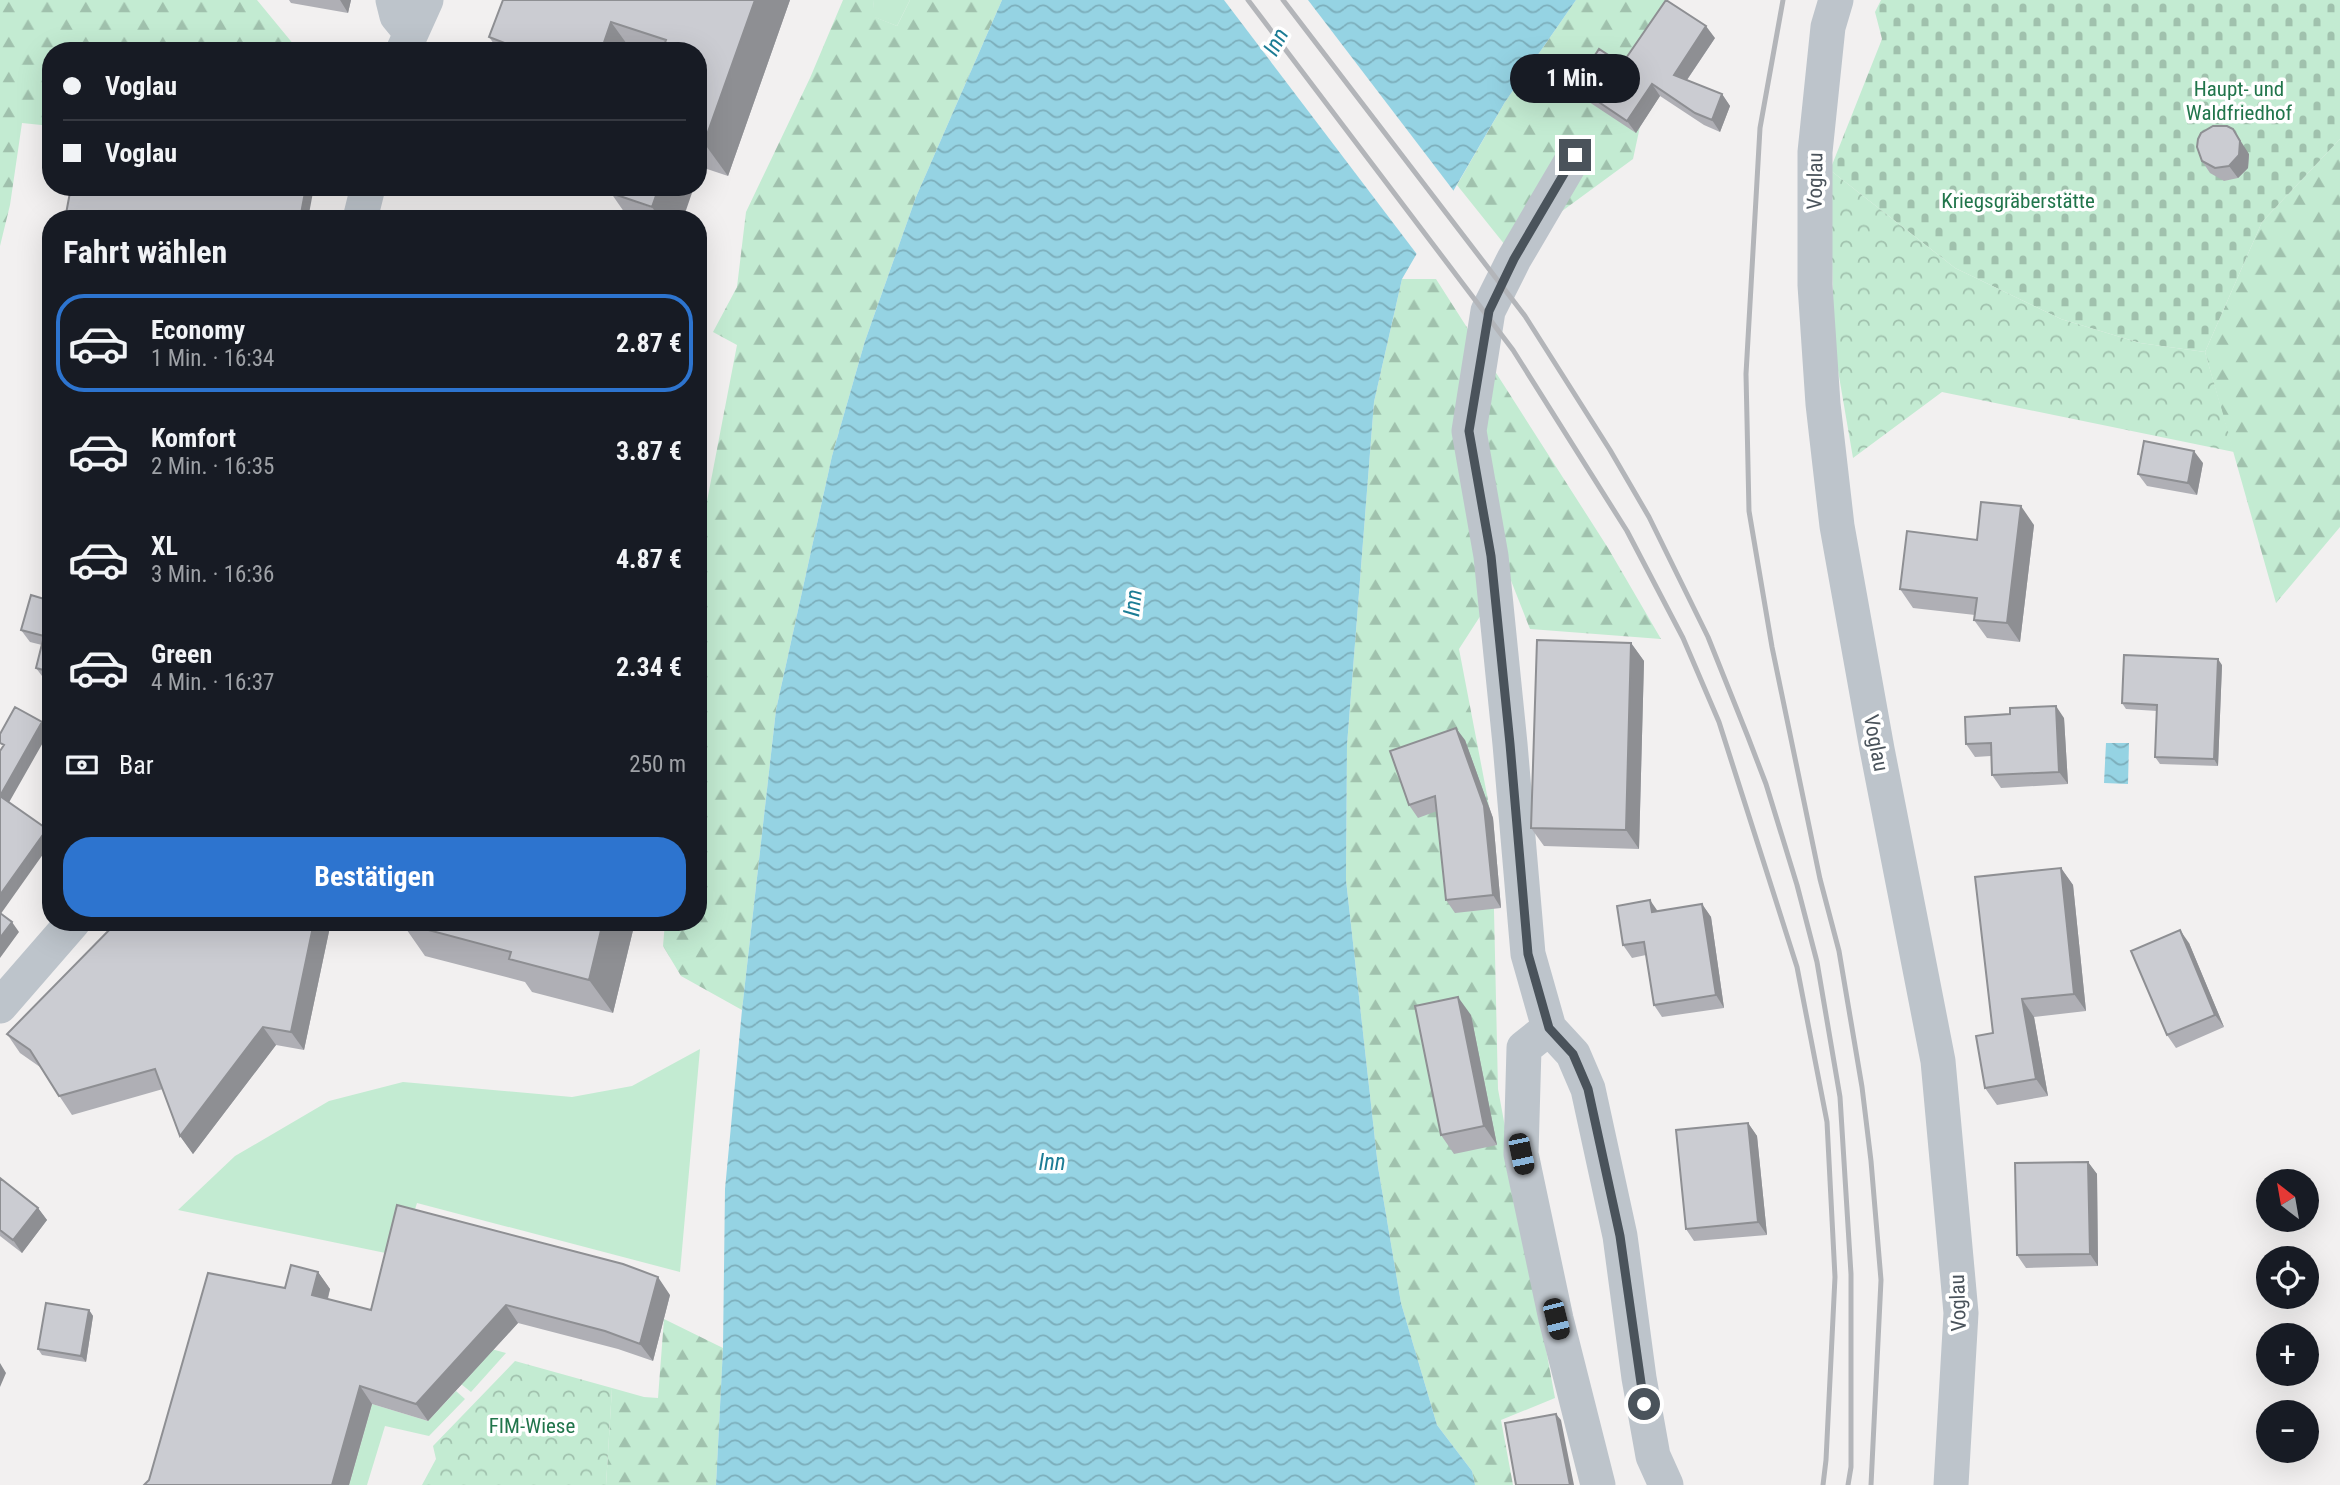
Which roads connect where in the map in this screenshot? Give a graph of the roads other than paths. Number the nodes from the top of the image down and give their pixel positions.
1 (393, 0) edge
2 (426, 0) edge
3 (1836, 0) edge
4 (407, 42) edge
5 (1575, 155) dead end
6 (65, 931) edge
7 (0, 1006) edge
8 (1549, 1028) junction
9 (1598, 1485) edge
10 (1666, 1485) edge
11 (1951, 1485) edge

1 - 4 street
2 - 4 street
3 - 11 street, Voglau
5 - 8 street
6 - 7 street
8 - 9 street
8 - 10 street

